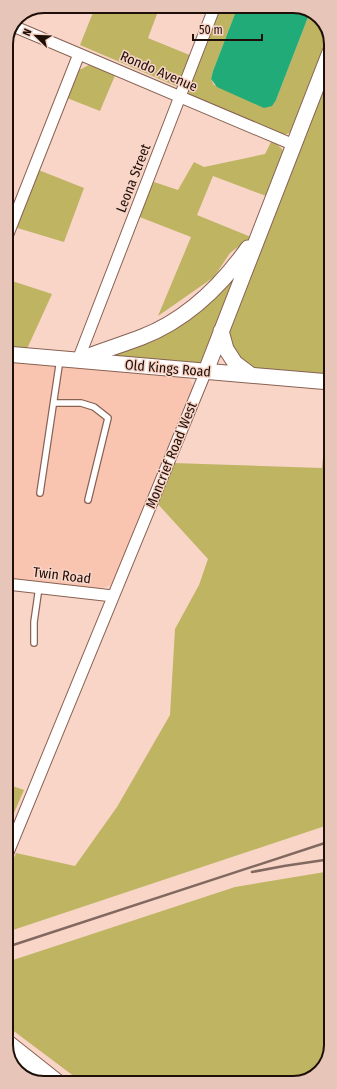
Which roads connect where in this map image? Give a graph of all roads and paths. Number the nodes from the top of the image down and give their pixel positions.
1 (212, 13) edge
2 (17, 28) edge
3 (79, 54) junction
4 (324, 68) edge
5 (181, 97) junction
6 (294, 145) junction
7 (13, 221) edge
8 (262, 229) junction
9 (222, 331) junction
10 (13, 355) edge
11 (60, 359) junction
12 (78, 360) junction
13 (206, 371) junction
14 (251, 375) junction
15 (324, 381) edge
16 (54, 403) junction
17 (40, 493) dead end
18 (88, 500) dead end
19 (13, 585) edge
20 (40, 587) junction
21 (113, 596) junction
22 (34, 643) dead end
23 (13, 840) edge
24 (14, 1050) edge
25 (46, 1076) edge

1 - 5 street, Leona Street
2 - 3 street, Rondo Avenue
3 - 5 street, Rondo Avenue
3 - 7 street
4 - 6 street, Moncrief Road West
5 - 6 street, Rondo Avenue
5 - 12 street, Leona Street
6 - 8 street, Moncrief Road West
8 - 9 street, Moncrief Road West
8 - 12 street
9 - 13 street, Moncrief Road West
9 - 14 street
10 - 11 street, Old Kings Road
11 - 12 street, Old Kings Road
11 - 16 lane
12 - 13 street, Old Kings Road
13 - 14 street, Old Kings Road
13 - 21 street, Moncrief Road West
14 - 15 street, Old Kings Road
16 - 17 lane
16 - 18 lane
19 - 20 street, Twin Road
20 - 21 street, Twin Road
20 - 22 lane
21 - 23 street, Moncrief Road West
24 - 25 highway

